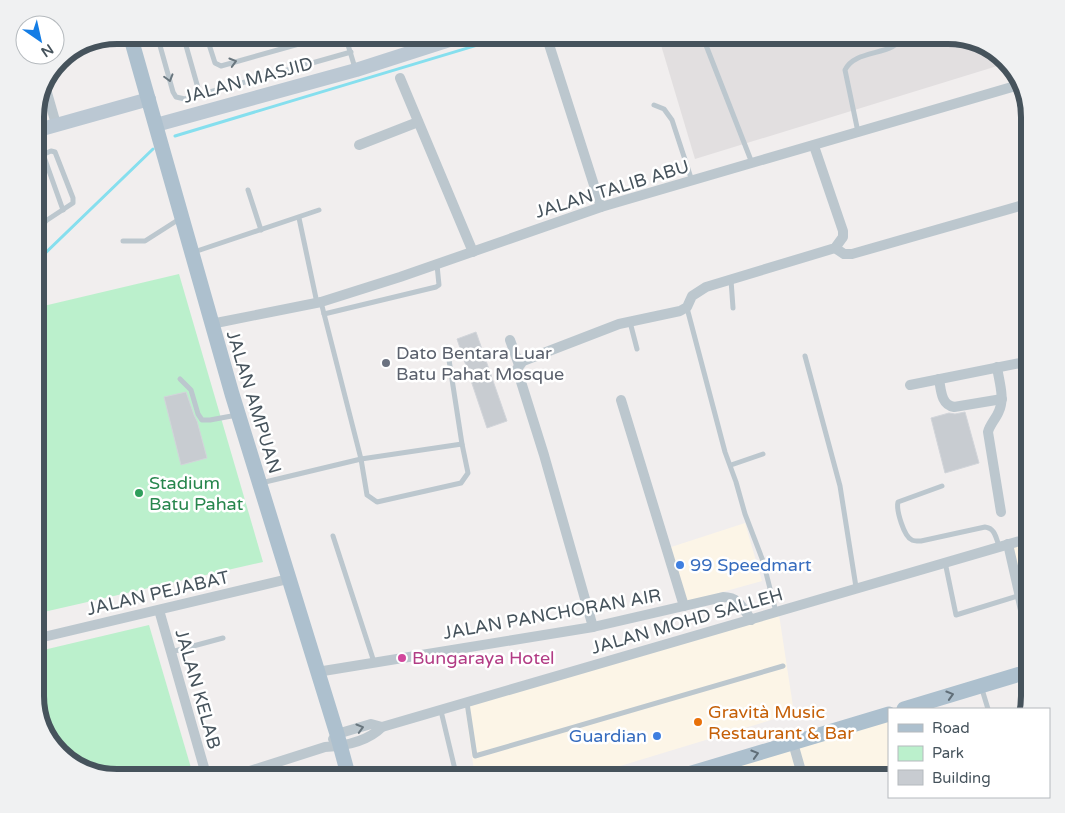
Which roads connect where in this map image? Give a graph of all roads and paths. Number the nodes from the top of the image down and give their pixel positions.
1 (133, 44) edge
2 (160, 44) edge
3 (186, 44) edge
4 (209, 44) edge
5 (300, 44) edge
6 (349, 44) edge
7 (437, 44) edge
8 (549, 44) edge
9 (705, 44) edge
10 (897, 44) edge
11 (351, 52) junction
12 (356, 70) junction
13 (400, 78) dead end
14 (1015, 86) edge
15 (47, 94) edge
16 (200, 95) junction
17 (149, 98) junction
18 (654, 105) dead end
19 (418, 122) junction
20 (56, 124) junction
21 (156, 125) junction
22 (44, 128) edge
23 (858, 132) junction
24 (359, 145) dead end
25 (814, 146) junction
26 (44, 154) edge
27 (44, 157) edge
28 (752, 164) junction
29 (692, 181) junction
30 (248, 190) dead end
31 (1021, 206) edge
32 (601, 208) junction
33 (63, 210) junction
34 (320, 210) dead end
35 (181, 218) junction
36 (299, 218) junction
37 (45, 222) edge
38 (261, 230) junction
39 (124, 241) dead end
40 (835, 248) junction
41 (474, 252) junction
42 (192, 253) junction
43 (437, 264) junction
44 (731, 280) junction
45 (319, 302) junction
46 (687, 307) junction
47 (733, 308) dead end
48 (324, 314) junction
49 (630, 321) junction
50 (211, 324) junction
51 (510, 340) dead end
52 (448, 347) dead end
53 (636, 349) dead end
54 (805, 356) dead end
55 (1021, 363) edge
56 (519, 365) junction
57 (997, 367) junction
58 (180, 379) dead end
59 (939, 379) junction
60 (910, 385) dead end
61 (1002, 399) junction
62 (621, 400) dead end
63 (238, 414) junction
64 (462, 444) junction
65 (763, 454) dead end
66 (361, 459) junction
67 (731, 465) junction
68 (258, 483) junction
69 (942, 486) dead end
70 (1001, 512) dead end
71 (333, 536) dead end
72 (1021, 540) edge
73 (1004, 545) junction
74 (945, 562) junction
75 (288, 579) junction
76 (856, 587) junction
77 (1018, 596) junction
78 (684, 606) junction
79 (1021, 607) edge
80 (159, 610) junction
81 (776, 612) junction
82 (751, 620) junction
83 (592, 627) junction
84 (44, 637) edge
85 (224, 638) dead end
86 (170, 652) junction
87 (374, 663) junction
88 (783, 666) dead end
89 (317, 672) junction
90 (1021, 674) edge
91 (981, 686) junction
92 (467, 703) junction
93 (913, 708) edge
94 (988, 708) edge
95 (441, 711) junction
96 (888, 714) edge
97 (334, 742) junction
98 (793, 743) junction
99 (204, 769) edge
100 (254, 769) edge
101 (345, 769) edge
102 (455, 769) edge
103 (705, 769) edge
104 (800, 769) edge

1 - 17 main road, JALAN AMPUAN
2 -> 16 lane
3 - 16 lane
4 -> 5 lane
6 - 11 lane
7 - 12 street, JALAN MASJID
8 - 32 street
9 - 28 lane
10 - 23 lane
11 - 12 lane
11 - 16 lane
12 - 21 street, JALAN MASJID
13 - 19 street
14 - 23 street, JALAN TALIB ABU
15 - 20 street
17 - 20 street
17 - 21 main road, JALAN AMPUAN
18 - 29 lane
19 - 24 street
19 - 41 street
20 - 22 street
21 - 35 main road, JALAN AMPUAN
23 - 25 street, JALAN TALIB ABU
25 - 28 street, JALAN TALIB ABU
25 - 40 street
26 - 33 lane
27 - 33 lane
28 - 29 street, JALAN TALIB ABU
29 - 32 street, JALAN TALIB ABU
30 - 38 lane
31 - 40 street
32 - 41 street, JALAN TALIB ABU
33 - 37 lane
34 - 36 lane
35 - 39 lane
35 - 42 main road, JALAN AMPUAN
36 - 38 lane
36 - 45 lane
38 - 42 lane
40 - 44 street
41 - 43 street, JALAN TALIB ABU
42 - 50 main road, JALAN AMPUAN
43 - 45 street, JALAN TALIB ABU
43 - 48 lane
44 - 46 street
44 - 47 lane
45 - 48 lane
45 - 50 street, JALAN TALIB ABU
46 - 49 street
46 - 67 lane
48 - 66 lane
49 - 53 lane
49 - 56 street
50 - 63 main road, JALAN AMPUAN
51 - 56 street
52 - 64 lane
54 - 76 lane
55 - 57 street
56 - 83 street
57 - 59 street
57 - 61 street
58 - 63 lane
59 - 60 street
59 - 61 street
61 - 70 street
62 - 78 street
63 - 68 main road, JALAN AMPUAN
64 - 66 lane
64 - 66 lane
65 - 67 lane
66 - 68 lane
67 - 81 lane
68 - 75 main road, JALAN AMPUAN
69 - 73 lane
71 - 87 lane
72 - 73 street, JALAN MOHD SALLEH
73 - 74 street, JALAN MOHD SALLEH
73 - 77 street
74 - 76 street, JALAN MOHD SALLEH
74 - 77 lane
75 - 80 street, JALAN PEJABAT
75 - 89 main road, JALAN AMPUAN
76 - 81 street, JALAN MOHD SALLEH
77 - 79 street
78 - 82 street, JALAN PANCHORAN AIR
78 - 83 street, JALAN PANCHORAN AIR
80 - 84 street, JALAN PEJABAT
80 - 86 street, JALAN KELAB
81 - 82 street, JALAN MOHD SALLEH
82 - 92 street, JALAN MOHD SALLEH
83 - 87 street, JALAN PANCHORAN AIR
85 - 86 lane
86 - 99 street, JALAN KELAB
87 - 89 street, JALAN PANCHORAN AIR
88 - 92 lane
89 - 97 main road, JALAN AMPUAN
90 - 91 main road
93 -> 91 main road
91 - 94 lane
92 - 95 street, JALAN MOHD SALLEH
95 - 97 street, JALAN MOHD SALLEH
95 - 102 lane
96 - 98 main road
97 - 100 street, JALAN MOHD SALLEH
97 - 101 main road, JALAN AMPUAN
103 -> 98 main road
98 - 104 street

